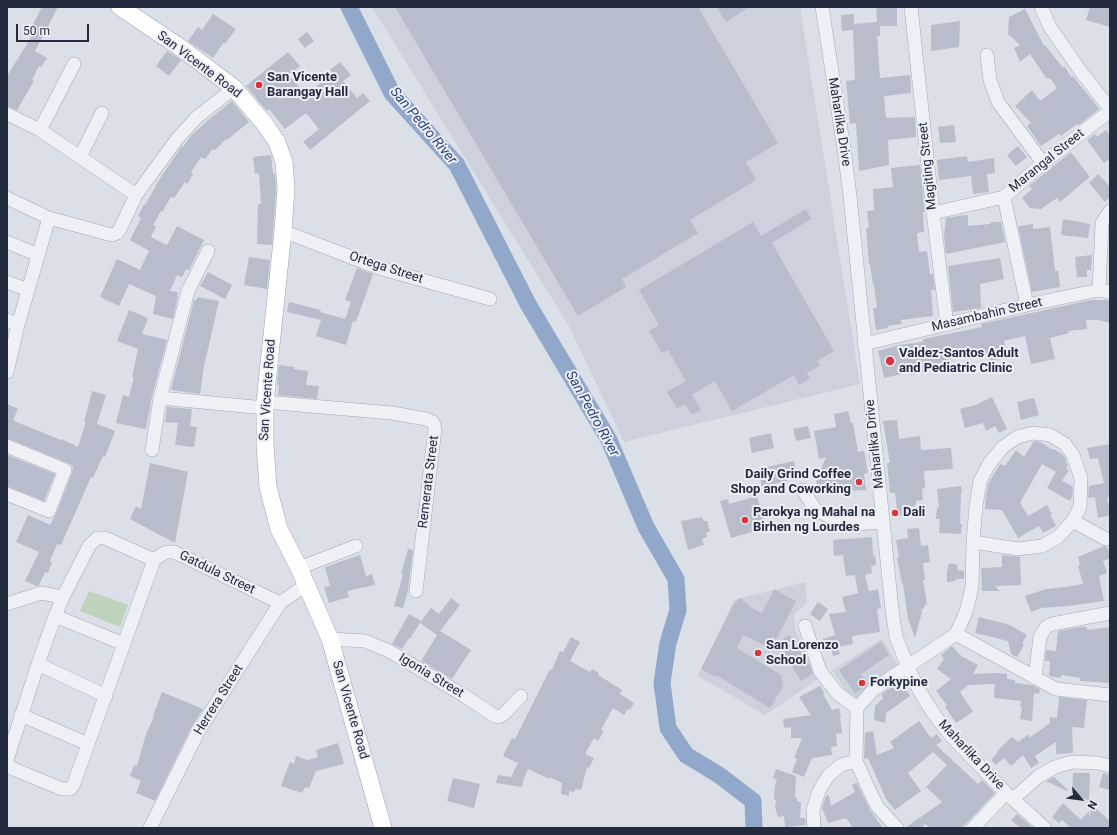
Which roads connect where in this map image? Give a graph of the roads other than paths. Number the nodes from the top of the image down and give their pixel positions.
1 (120, 7) edge
2 (822, 7) edge
3 (911, 7) edge
4 (1042, 7) edge
5 (987, 55) dead end
6 (74, 64) dead end
7 (234, 88) junction
8 (1110, 110) edge
9 (102, 113) dead end
10 (7, 114) edge
11 (40, 130) junction
12 (80, 157) junction
13 (1042, 163) junction
14 (136, 195) junction
15 (1004, 197) junction
16 (7, 198) edge
17 (1110, 212) edge
18 (933, 213) junction
19 (49, 218) junction
20 (283, 231) junction
21 (7, 242) edge
22 (208, 251) dead end
23 (38, 254) junction
24 (7, 282) edge
25 (28, 290) junction
26 (1104, 291) edge
27 (490, 299) dead end
28 (1027, 305) junction
29 (13, 323) edge
30 (947, 324) junction
31 (864, 344) junction
32 (9, 357) edge
33 (7, 372) edge
34 (160, 398) junction
35 (265, 405) junction
36 (7, 446) edge
37 (152, 450) dead end
38 (803, 490) dead end
39 (7, 494) edge
40 (1073, 521) junction
41 (883, 522) junction
42 (1106, 539) dead end
43 (973, 542) junction
44 (356, 546) dead end
45 (154, 560) junction
46 (299, 568) junction
47 (306, 585) junction
48 (416, 591) dead end
49 (63, 597) junction
50 (280, 603) junction
51 (7, 604) edge
52 (1110, 613) edge
53 (55, 616) junction
54 (805, 626) dead end
55 (956, 634) junction
56 (330, 639) junction
57 (124, 644) junction
58 (38, 664) junction
59 (908, 667) junction
60 (1035, 678) junction
61 (1110, 695) edge
62 (106, 696) junction
63 (522, 696) dead end
64 (857, 708) junction
65 (21, 715) junction
66 (88, 744) junction
67 (7, 761) edge
68 (856, 761) junction
69 (1110, 766) edge
70 (1010, 796) junction
71 (150, 828) edge
72 (383, 828) edge
73 (814, 828) edge
74 (897, 828) edge
75 (973, 828) edge
76 (1045, 828) edge

1 - 7 main road, San Vicente Road
2 - 31 street, Maharlika Drive
3 - 18 street, Magiting Street
4 - 8 street
5 - 13 street
6 - 11 street
7 - 14 street
7 - 20 main road, San Vicente Road
8 - 13 street, Marangal Street
9 - 12 street
10 - 11 street
11 - 12 street
12 - 14 street
13 - 15 street, Marangal Street
14 - 19 street
15 - 18 street, Marangal Street
15 - 28 street
16 - 19 street
17 - 26 street
18 - 30 street, Magiting Street
19 - 23 street
20 - 27 street, Ortega Street
20 - 35 main road, San Vicente Road
21 - 23 street
22 - 34 street
23 - 25 street
24 - 25 street
25 - 29 street
26 - 28 street, Masambahin Street
28 - 30 street, Masambahin Street
29 - 32 street
30 - 31 street, Masambahin Street
31 - 41 street, Maharlika Drive
32 - 33 street
34 - 35 street
34 - 37 street
35 - 46 main road, San Vicente Road
35 - 48 street, Remerata Street
36 - 39 street
38 - 41 street
40 - 42 street
40 - 43 street
40 - 43 street
41 - 59 street, Maharlika Drive
43 - 55 street
44 - 46 street
45 - 49 street
45 - 50 street, Gatdula Street
45 - 57 street
46 - 47 main road, San Vicente Road
47 - 50 street, Herrera Street
47 - 56 main road, San Vicente Road
49 - 51 street
49 - 53 street
50 - 71 street, Herrera Street
52 - 60 street
53 - 57 street
53 - 58 street
54 - 64 street
55 - 59 street
55 - 60 street
56 - 63 street, Igonia Street
56 - 72 main road, San Vicente Road
57 - 62 street
58 - 62 street
58 - 65 street
59 - 64 street
59 - 70 street, Maharlika Drive
60 - 61 street
62 - 66 street
64 - 68 street
65 - 66 street
65 - 67 street
66 - 67 street
68 - 73 street
68 - 74 street
69 - 70 street
70 - 75 street
70 - 76 street, Maharlika Drive

